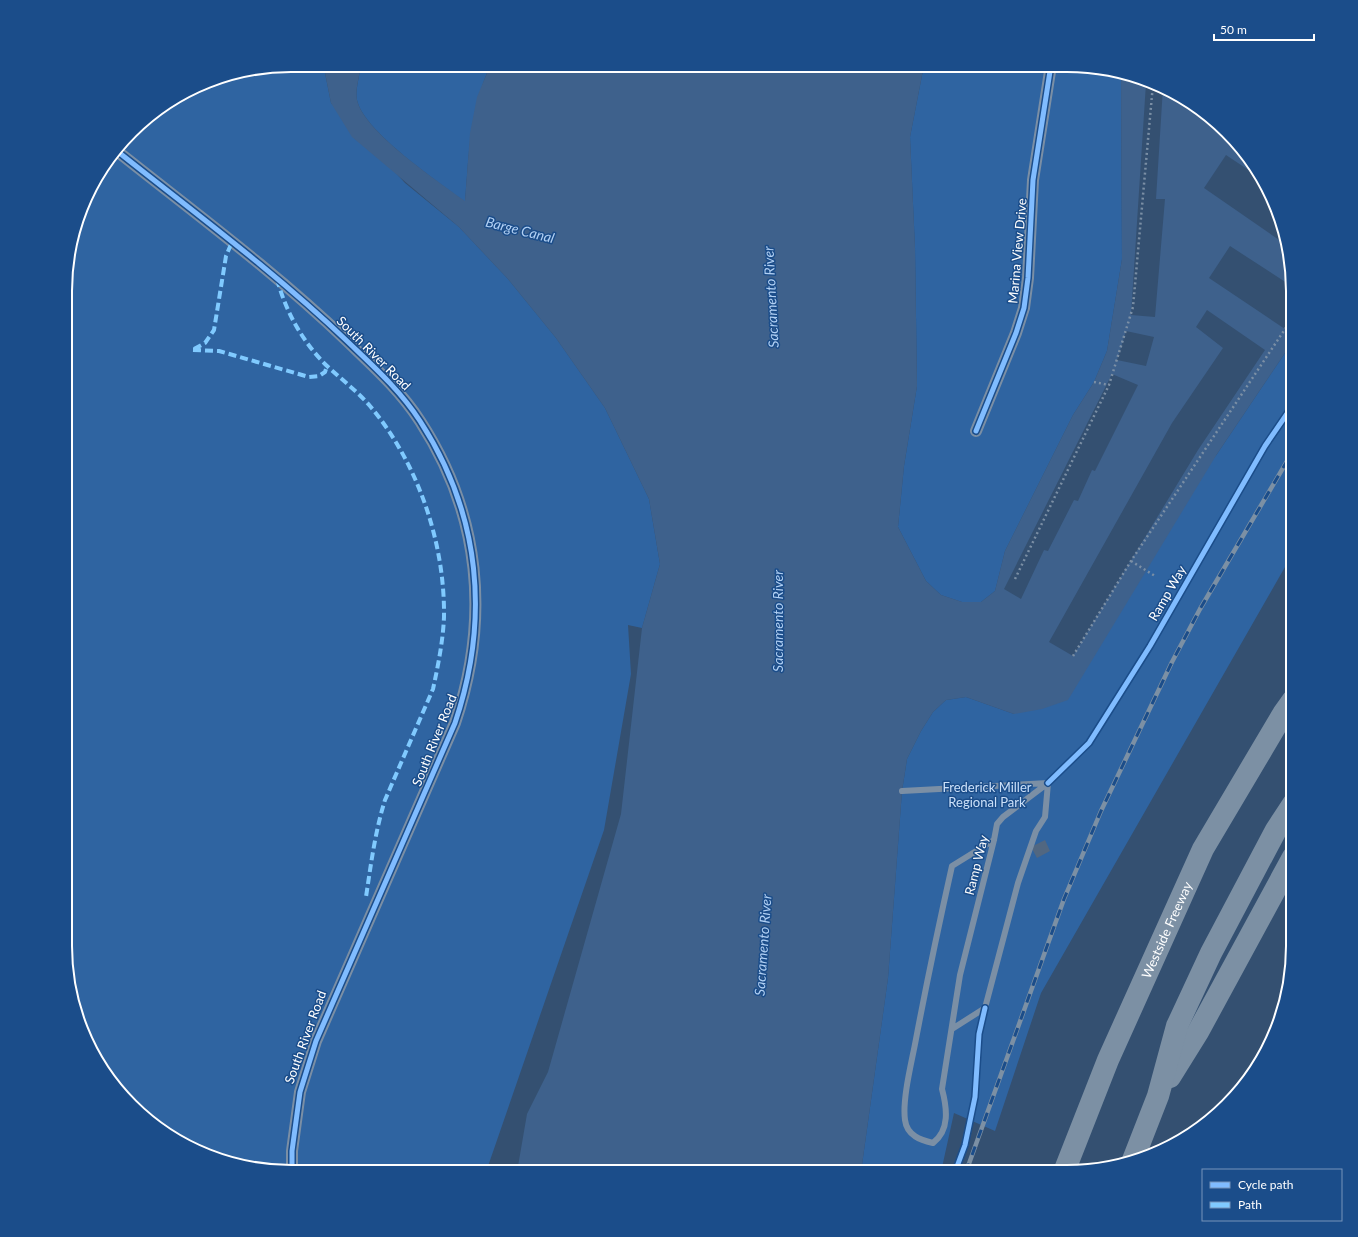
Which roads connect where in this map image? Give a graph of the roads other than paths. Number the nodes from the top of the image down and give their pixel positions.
1 (1050, 72) edge
2 (120, 154) edge
3 (1286, 415) edge
4 (976, 431) dead end
5 (1286, 710) edge
6 (1048, 783) junction
7 (902, 791) dead end
8 (1286, 815) edge
9 (994, 840) junction
10 (1286, 870) edge
11 (952, 1030) junction
12 (1158, 1096) junction
13 (1135, 1154) edge
14 (292, 1165) edge
15 (1067, 1165) edge

1 - 4 street, Marina View Drive
2 - 14 street, South River Road
3 - 6 lane, Ramp Way
5 - 15 highway, Westside Freeway
6 - 7 lane
6 - 9 lane, Ramp Way
6 - 11 lane
8 - 12 highway
9 - 11 lane, Ramp Way
9 - 11 lane, Ramp Way
10 - 12 highway
12 - 13 highway

